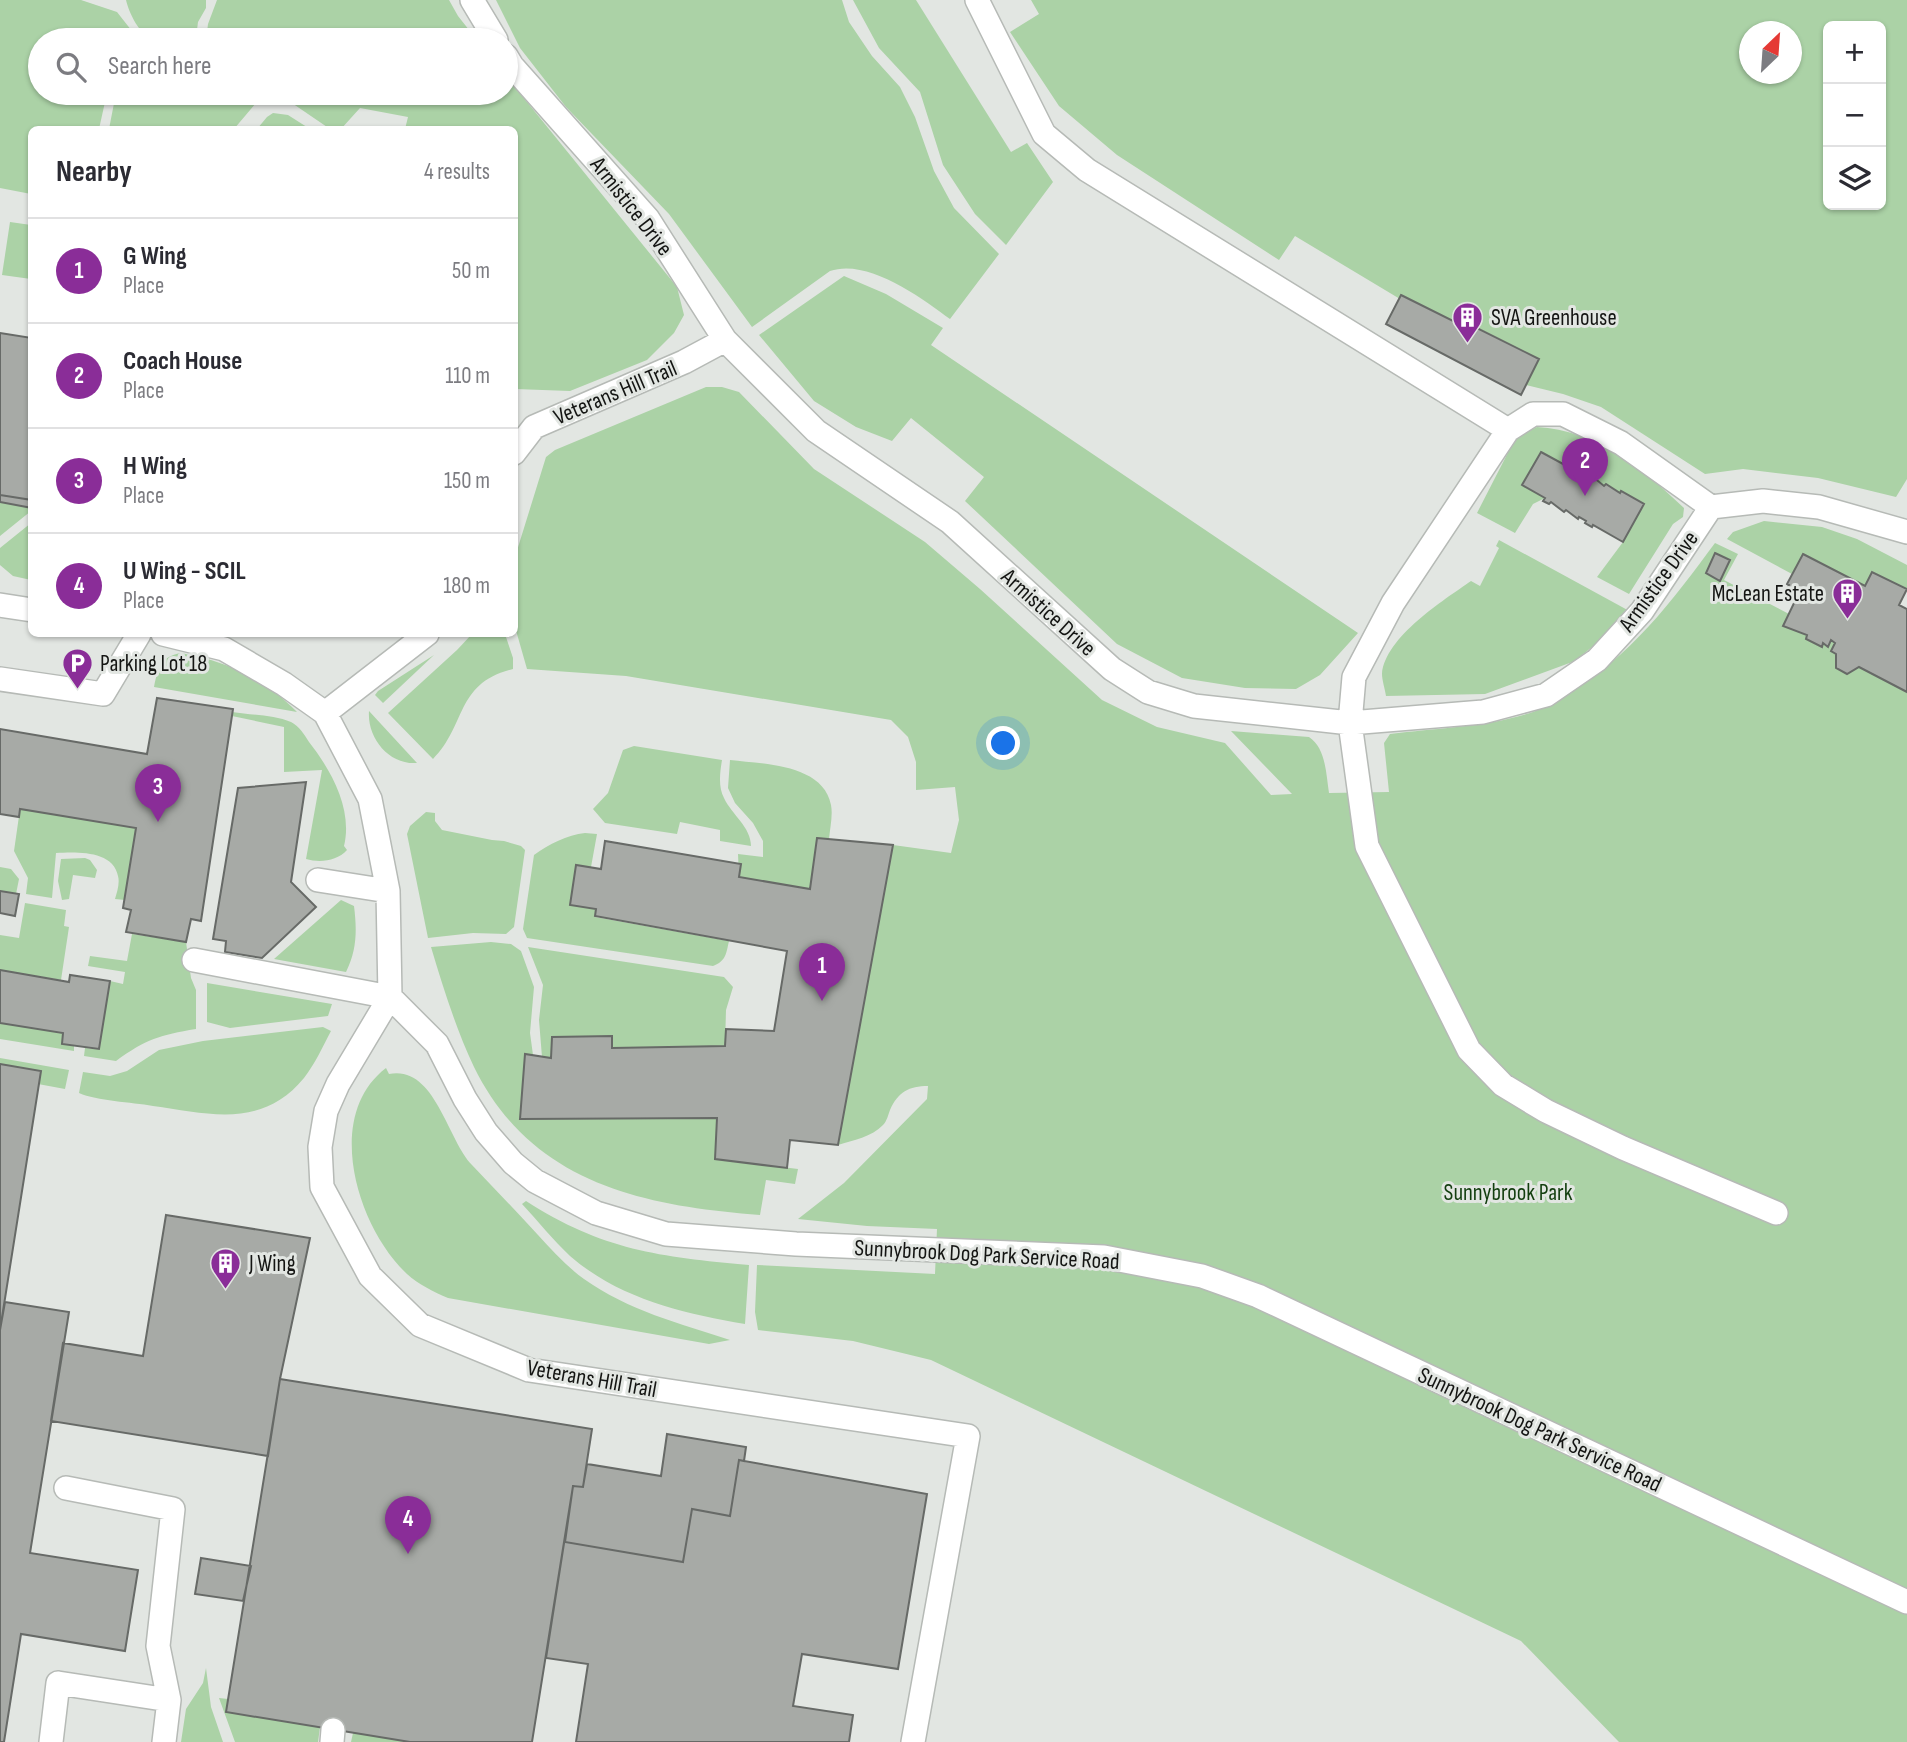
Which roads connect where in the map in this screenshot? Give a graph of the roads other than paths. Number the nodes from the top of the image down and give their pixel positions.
1 (472, 0) edge
2 (978, 0) edge
3 (489, 28) edge
4 (518, 73) edge
5 (725, 340) junction
6 (1508, 430) junction
7 (518, 448) edge
8 (1711, 507) junction
9 (1907, 532) edge
10 (0, 605) edge
11 (28, 609) edge
12 (137, 637) edge
13 (175, 637) edge
14 (423, 637) edge
15 (0, 679) edge
16 (325, 713) junction
17 (1350, 723) junction
18 (318, 880) dead end
19 (388, 891) junction
20 (194, 960) dead end
21 (390, 997) junction
22 (1776, 1213) dead end
23 (66, 1488) dead end
24 (1907, 1602) edge
25 (169, 1700) junction
26 (51, 1742) edge
27 (164, 1742) edge
28 (913, 1742) edge

1 - 3 lane
2 - 6 lane
4 - 5 lane, Armistice Drive
5 - 7 lane, Veterans Hill Trail
5 - 17 lane, Armistice Drive
6 - 8 lane
6 - 17 lane
8 - 9 lane
8 - 17 lane, Armistice Drive
10 - 11 lane
12 - 15 lane
13 - 16 lane
14 - 16 lane
16 - 19 lane
17 - 22 lane
18 - 19 lane
19 - 21 lane
20 - 21 lane
21 - 24 lane, Sunnybrook Dog Park Service Road
21 - 28 lane, Veterans Hill Trail
23 - 25 lane
25 - 26 lane
25 - 27 lane

